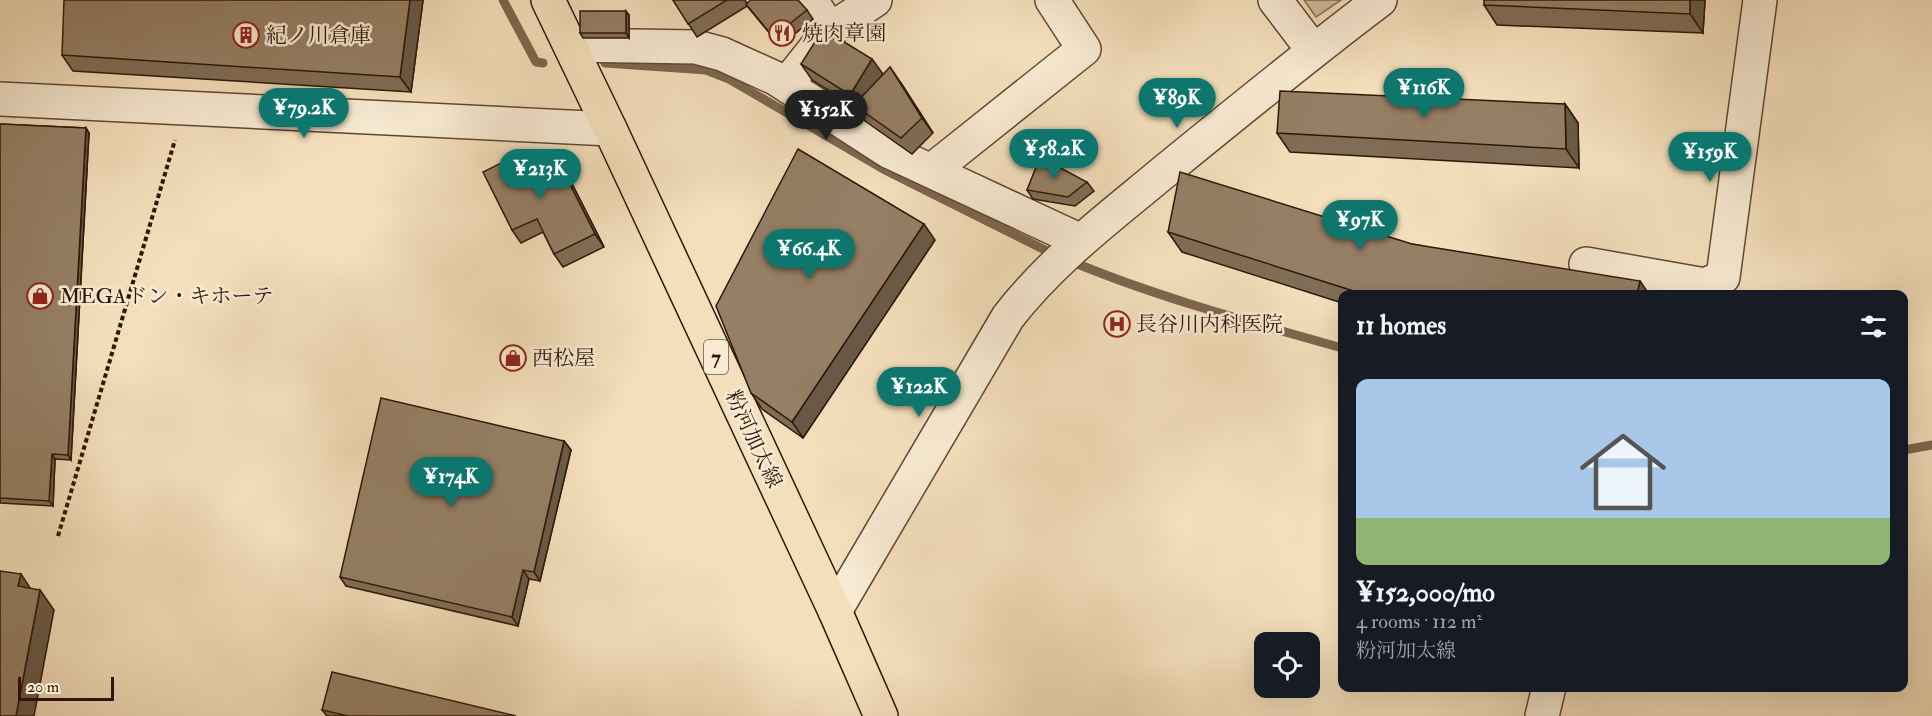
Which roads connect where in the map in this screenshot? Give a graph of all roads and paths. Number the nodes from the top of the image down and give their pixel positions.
1 (548, 0) edge
2 (811, 0) edge
3 (875, 0) edge
4 (1052, 0) edge
5 (1275, 0) edge
6 (1380, 0) edge
7 (1760, 0) edge
8 (830, 30) junction
9 (570, 45) junction
10 (1313, 50) junction
11 (786, 85) junction
12 (0, 99) edge
13 (185, 108) junction
14 (610, 129) junction
15 (932, 171) junction
16 (1069, 251) junction
17 (1586, 264) dead end
18 (58, 536) dead end
19 (835, 611) junction
20 (1548, 692) edge
21 (881, 716) edge
22 (1542, 716) edge

1 - 9 main road, 粉河加太線 / 7
2 - 8 street
3 - 8 street
4 - 15 street
5 - 10 street
6 - 10 street
7 - 17 street
8 - 11 street
9 - 11 street
9 - 14 main road, 粉河加太線 / 7
10 - 16 street
11 - 15 street
12 - 13 street
13 - 14 street
13 - 18 path
14 - 19 main road, 粉河加太線 / 7
15 - 16 street
16 - 19 street
19 - 21 main road, 粉河加太線 / 7
20 - 22 street

